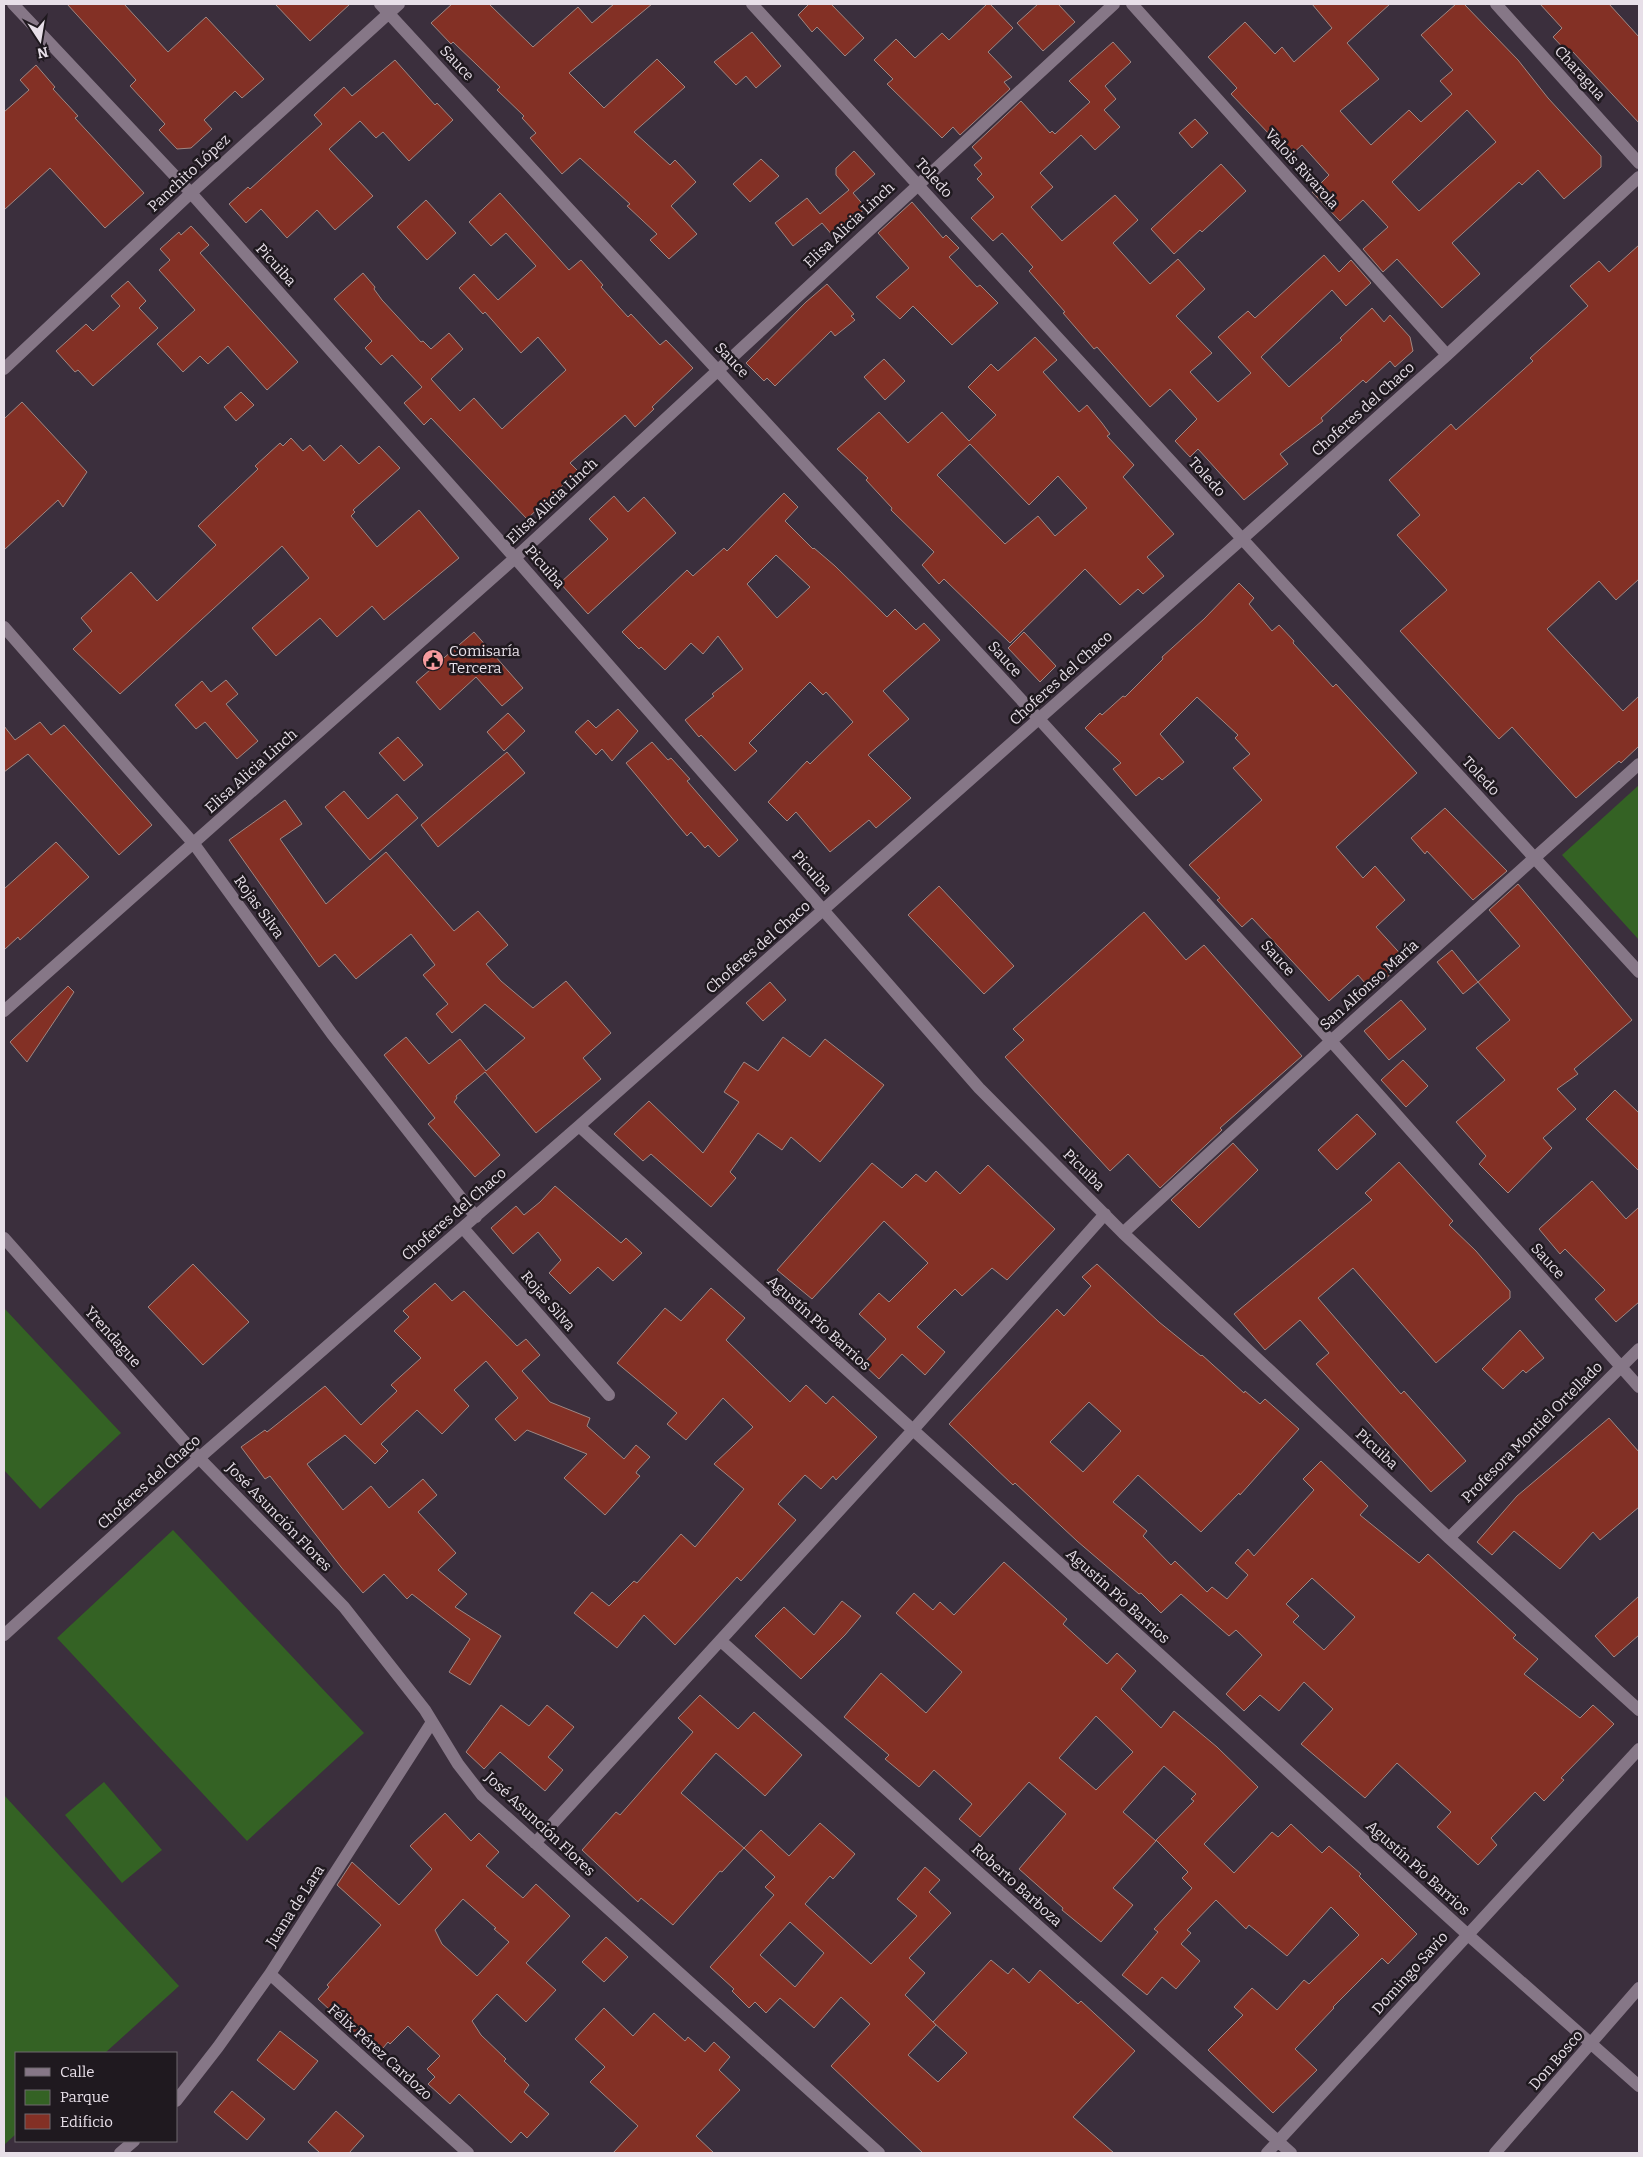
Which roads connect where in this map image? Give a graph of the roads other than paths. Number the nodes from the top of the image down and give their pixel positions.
1 (13, 4) edge
2 (399, 4) edge
3 (752, 4) edge
4 (1114, 4) edge
5 (1132, 4) edge
6 (1496, 4) edge
7 (384, 8) edge
8 (1639, 163) edge
9 (1639, 177) edge
10 (917, 184) junction
11 (191, 193) junction
12 (1447, 355) junction
13 (4, 369) edge
14 (718, 369) junction
15 (1242, 540) junction
16 (515, 558) junction
17 (4, 627) edge
18 (1039, 719) junction
19 (1639, 764) edge
20 (194, 844) junction
21 (1535, 858) junction
22 (824, 910) junction
23 (1639, 972) edge
24 (4, 1011) edge
25 (1331, 1040) junction
26 (579, 1126) junction
27 (1105, 1214) junction
28 (476, 1216) junction
29 (463, 1228) junction
30 (1123, 1232) junction
31 (4, 1238) edge
32 (1639, 1350) edge
33 (1620, 1367) junction
34 (1639, 1387) edge
35 (609, 1396) dead end
36 (912, 1431) junction
37 (199, 1458) junction
38 (1449, 1538) junction
39 (4, 1635) edge
40 (721, 1641) junction
41 (1639, 1710) edge
42 (432, 1722) junction
43 (1639, 1748) edge
44 (535, 1843) junction
45 (1467, 1934) junction
46 (270, 1974) junction
47 (1639, 1988) edge
48 (1593, 2043) junction
49 (1639, 2086) edge
50 (178, 2097) edge
51 (1278, 2141) junction
52 (133, 2142) edge
53 (120, 2153) edge
54 (468, 2153) edge
55 (879, 2153) edge
56 (1267, 2153) edge
57 (1291, 2153) edge
58 (1495, 2153) edge

1 - 11 street, Picuiba
2 - 7 street, Panchito López
3 - 10 street, Toledo
4 - 10 street, Elisa Alicia Linch
5 - 12 street, Valois Rivarola
6 - 8 street, Charagua
7 - 11 street, Panchito López
7 - 14 street, Sauce
9 - 12 street, Choferes del Chaco
10 - 14 street, Elisa Alicia Linch
10 - 15 street, Toledo
11 - 13 street, Panchito López
11 - 16 street, Picuiba
12 - 15 street, Choferes del Chaco
14 - 16 street, Elisa Alicia Linch
14 - 18 street, Sauce
15 - 18 street, Choferes del Chaco
15 - 21 street, Toledo
16 - 20 street, Elisa Alicia Linch
16 - 22 street, Picuiba
17 - 20 street, Rojas Silva
18 - 22 street, Choferes del Chaco
18 - 25 street, Sauce
19 - 21 street, San Alfonso María
20 - 24 street, Elisa Alicia Linch
20 - 28 street, Rojas Silva
21 - 23 street, Toledo
21 - 25 street, San Alfonso María
22 - 26 street, Choferes del Chaco
22 - 27 street, Picuiba
25 - 30 street, San Alfonso María
25 - 33 street, Sauce
26 - 28 street, Choferes del Chaco
26 - 36 street, Agustín Pío Barrios
27 - 30 street, Picuiba
27 - 36 street
28 - 29 street, Choferes del Chaco
29 - 35 street, Rojas Silva
29 - 37 street, Choferes del Chaco
30 - 38 street, Picuiba
31 - 37 street, Yrendague
32 - 33 street, Profesora Montiel Ortellado
33 - 34 street, Sauce
33 - 38 street, Profesora Montiel Ortellado
36 - 40 street
36 - 45 street, Agustín Pío Barrios
37 - 39 street, Choferes del Chaco
37 - 42 street, José Asunción Flores
38 - 41 street, Picuiba
40 - 44 street
40 - 51 street, Roberto Barboza
42 - 44 street, José Asunción Flores
42 - 46 street, Juana de Lara
43 - 45 street, Domingo Savio
44 - 55 street, José Asunción Flores
45 - 48 street, Agustín Pío Barrios
45 - 51 street, Domingo Savio
46 - 50 street, Juana de Lara
46 - 54 street, Félix Pérez Cardozo
47 - 48 street, Don Bosco
48 - 49 street, Agustín Pío Barrios
48 - 58 street, Don Bosco
51 - 56 street, Domingo Savio
51 - 57 street, Roberto Barboza
52 - 53 street

